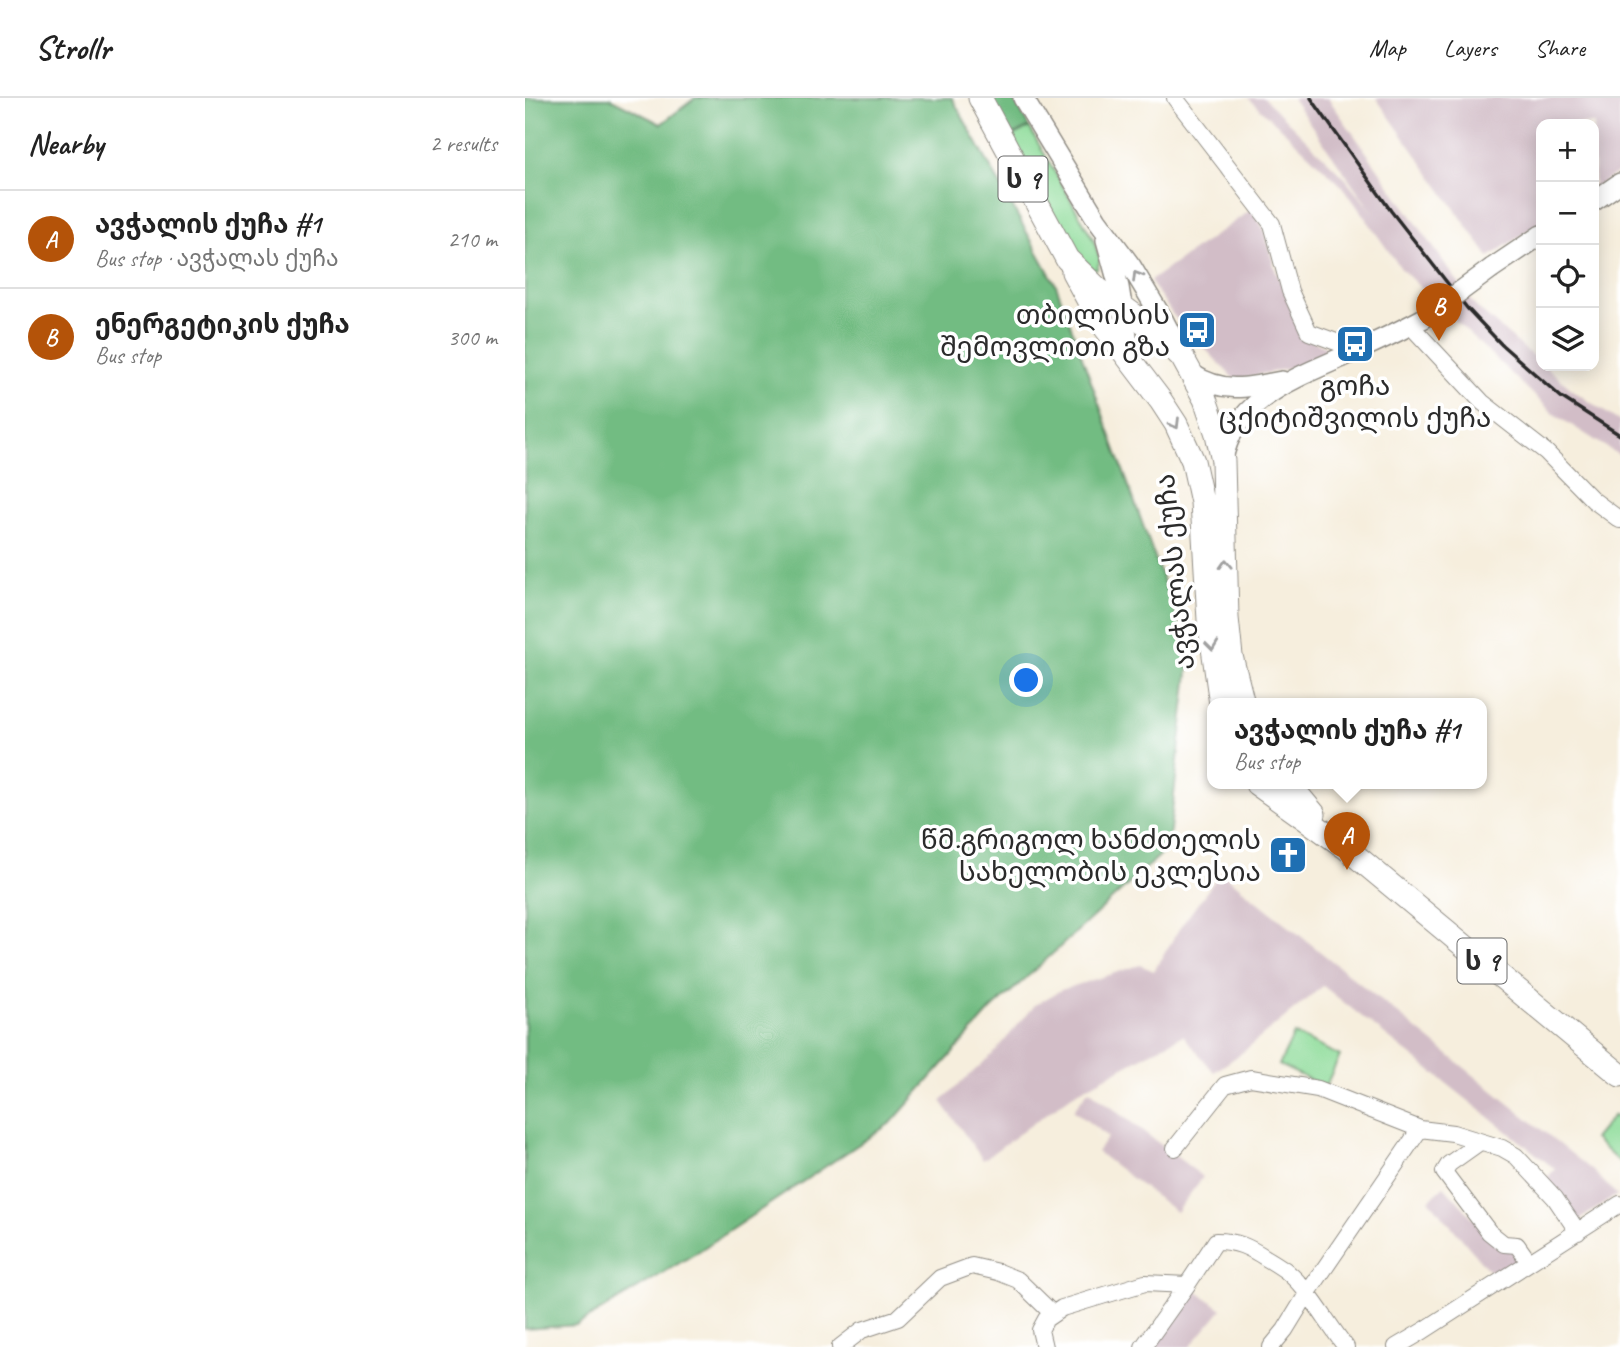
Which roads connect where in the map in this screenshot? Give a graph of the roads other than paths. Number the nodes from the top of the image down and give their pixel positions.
1 (980, 98) edge
2 (1023, 98) edge
3 (1175, 98) edge
4 (1620, 183) edge
5 (1599, 198) edge
6 (1097, 220) junction
7 (1536, 238) edge
8 (1067, 259) junction
9 (1113, 263) junction
10 (1085, 275) junction
11 (1122, 307) junction
12 (1417, 321) junction
13 (1153, 329) junction
14 (1128, 343) junction
15 (1358, 350) junction
16 (1187, 365) junction
17 (1136, 368) junction
18 (1296, 377) junction
19 (1223, 461) junction
20 (1620, 520) edge
21 (1220, 698) edge
22 (1242, 698) edge
23 (1265, 789) edge
24 (1293, 789) edge
25 (1345, 847) junction
26 (1620, 1075) edge
27 (1420, 1129) junction
28 (1480, 1142) junction
29 (1175, 1148) dead end
30 (1620, 1204) edge
31 (1578, 1232) junction
32 (1529, 1262) junction
33 (1187, 1285) junction
34 (1307, 1294) junction
35 (1053, 1314) junction
36 (1403, 1345) edge
37 (840, 1347) edge
38 (1044, 1347) edge
39 (1143, 1347) edge
40 (1271, 1347) edge
41 (1346, 1347) edge

1 - 8 highway, ს 9
2 - 6 main road
3 - 15 street
4 - 5 main road
6 - 9 main road
16 -> 6 main road
7 - 12 main road, bridge
8 - 10 highway, ს 9
8 - 17 highway, ავჭალას ქუჩა / ს 9
9 - 10 main road
9 - 11 main road
10 - 11 highway, ს 9
11 - 13 highway, ს 9
11 - 14 main road
12 - 15 main road
12 - 20 street
13 - 14 highway
13 - 16 highway, ს 9
14 - 17 main road
15 - 18 main road
16 - 18 main road
16 - 19 highway, ავჭალას ქუჩა / ს 9
17 -> 21 highway, ავჭალას ქუჩა / ს 9
18 - 19 main road
22 -> 19 highway, ავჭალას ქუჩა / ს 9
23 - 25 highway, ს 9
24 - 25 highway, ს 9
25 - 26 highway, ს 9
27 - 28 street
27 - 29 street
27 - 34 street
28 - 31 street
28 - 32 street
30 - 31 street
31 - 32 street
32 - 36 street
33 - 34 street
33 - 35 street
33 - 39 street
34 - 40 street
34 - 41 street
35 - 37 street
35 - 38 street

